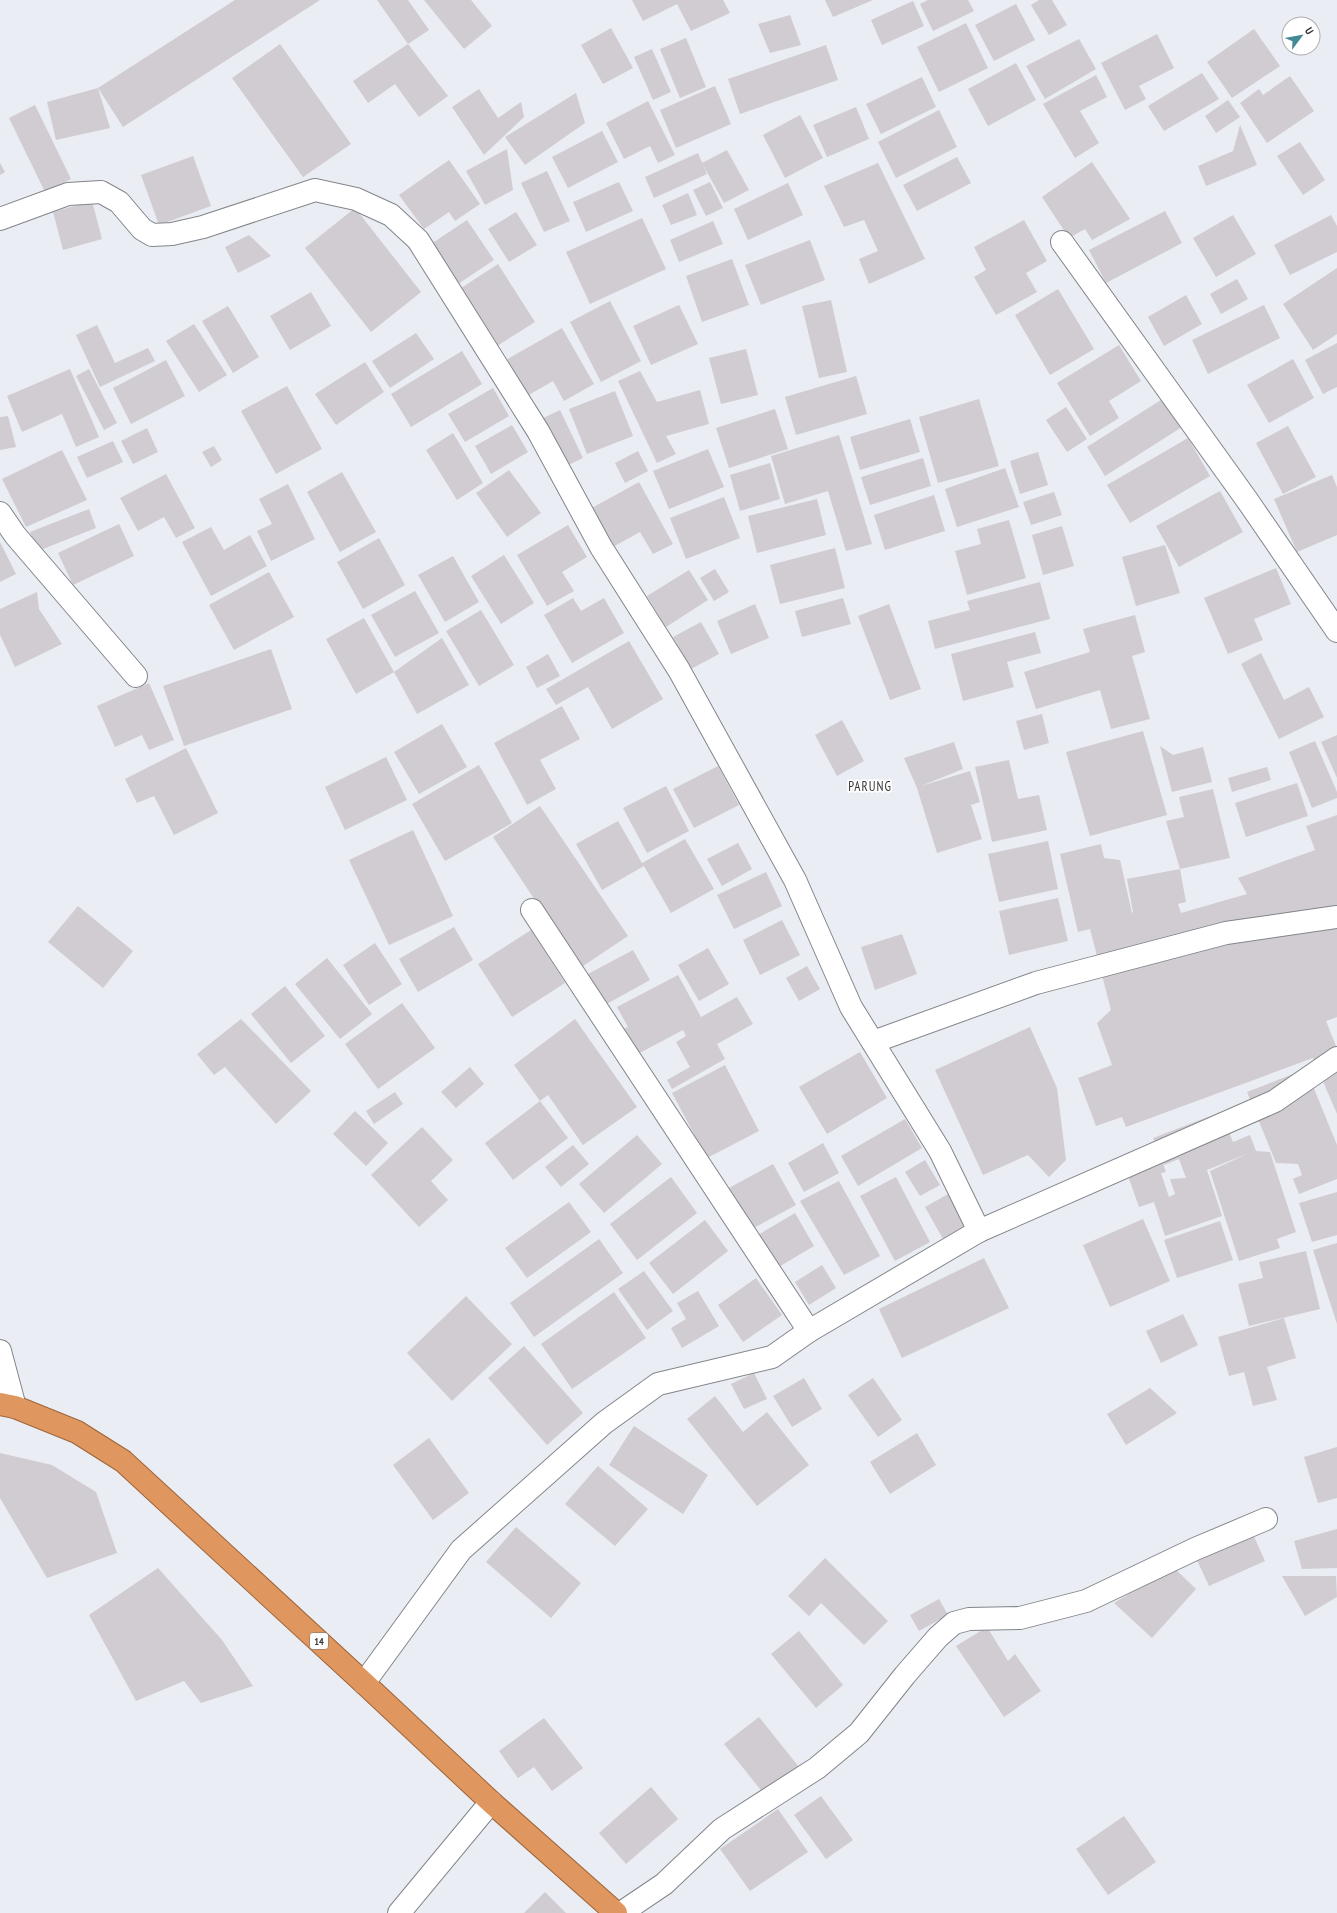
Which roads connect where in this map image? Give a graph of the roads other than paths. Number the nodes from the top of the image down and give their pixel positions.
1 (0, 219) edge
2 (1062, 242) dead end
3 (0, 513) edge
4 (1337, 631) edge
5 (136, 676) dead end
6 (532, 910) dead end
7 (1337, 917) edge
8 (873, 1042) junction
9 (1337, 1058) edge
10 (979, 1231) junction
11 (809, 1331) junction
12 (0, 1351) edge
13 (8, 1405) edge
14 (1266, 1519) dead end
15 (364, 1683) junction
16 (491, 1802) junction
17 (399, 1913) edge
18 (616, 1913) edge
19 (621, 1913) edge

1 - 8 street
2 - 4 street
3 - 5 street
6 - 11 street
7 - 8 street
8 - 10 street
9 - 10 street
10 - 11 street
11 - 15 street
12 - 13 street
13 - 15 highway, 14
14 - 19 street
15 - 16 highway, 14
16 - 17 street
16 - 18 highway, 14

